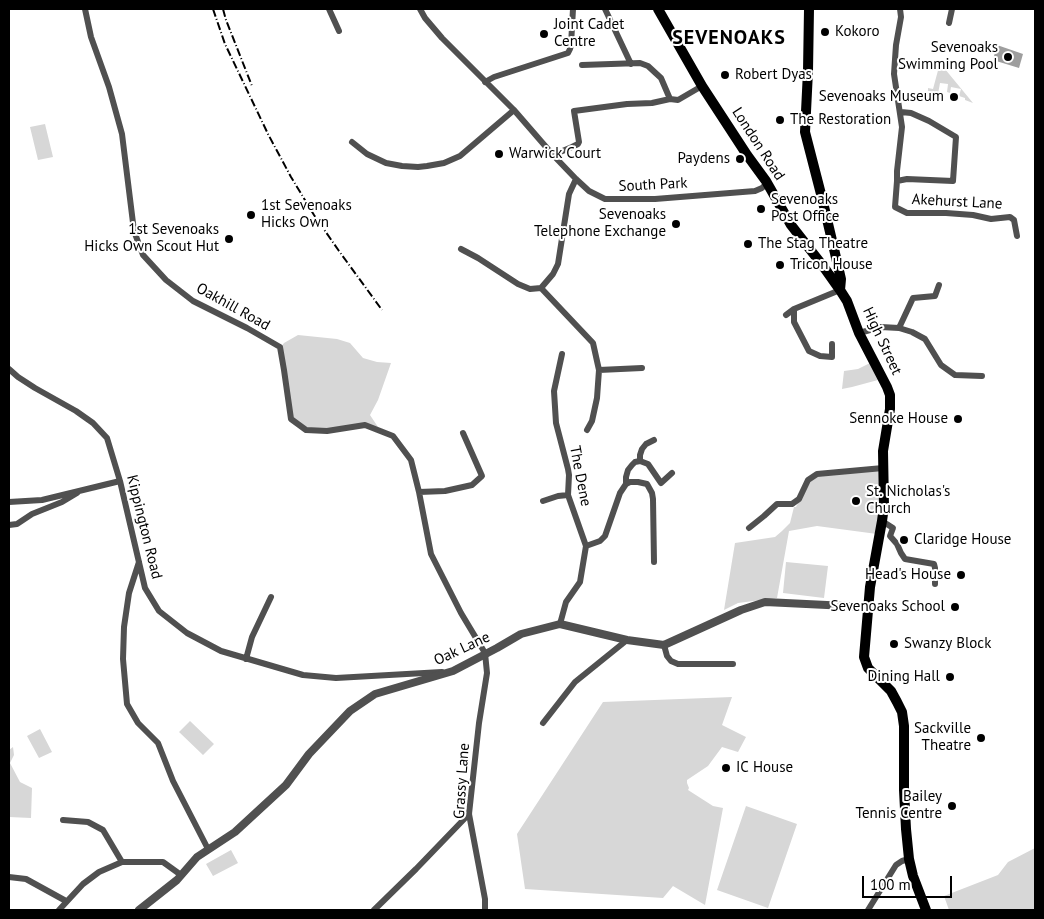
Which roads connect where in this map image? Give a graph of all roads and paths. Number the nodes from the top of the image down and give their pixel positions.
1 (85, 9) edge
2 (329, 9) edge
3 (420, 9) edge
4 (574, 9) edge
5 (605, 9) edge
6 (658, 9) edge
7 (809, 9) edge
8 (900, 9) edge
9 (952, 9) edge
10 (949, 23) dead end
11 (339, 31) dead end
12 (631, 64) junction
13 (582, 65) dead end
14 (485, 82) junction
15 (702, 86) junction
16 (670, 99) junction
17 (900, 109) junction
18 (514, 110) junction
19 (352, 142) dead end
20 (553, 155) junction
21 (576, 179) junction
22 (897, 181) junction
23 (767, 183) junction
24 (1017, 236) dead end
25 (461, 249) dead end
26 (838, 266) junction
27 (827, 273) junction
28 (939, 285) dead end
29 (541, 288) junction
30 (840, 290) junction
31 (794, 310) junction
32 (786, 315) dead end
33 (899, 328) junction
34 (859, 333) junction
35 (832, 344) dead end
36 (562, 354) dead end
37 (642, 367) dead end
38 (9, 369) edge
39 (599, 370) junction
40 (982, 376) dead end
41 (587, 430) dead end
42 (463, 433) dead end
43 (654, 440) dead end
44 (640, 461) junction
45 (883, 468) junction
46 (672, 473) dead end
47 (120, 481) junction
48 (626, 484) junction
49 (83, 490) junction
50 (419, 492) junction
51 (547, 492) dead end
52 (568, 495) junction
53 (9, 502) edge
54 (882, 521) junction
55 (9, 526) edge
56 (749, 528) dead end
57 (586, 546) junction
58 (646, 554) dead end
59 (654, 554) junction
60 (139, 561) junction
61 (654, 562) dead end
62 (935, 584) dead end
63 (271, 597) dead end
64 (868, 607) junction
65 (560, 624) junction
66 (627, 640) junction
67 (664, 645) junction
68 (485, 653) junction
69 (246, 659) junction
70 (733, 664) dead end
71 (453, 671) junction
72 (543, 724) dead end
73 (469, 814) junction
74 (64, 820) dead end
75 (208, 849) junction
76 (909, 859) junction
77 (122, 862) junction
78 (181, 875) junction
79 (9, 877) edge
80 (66, 901) junction
81 (870, 909) edge
82 (58, 910) edge
83 (139, 910) edge
84 (374, 910) edge
85 (485, 910) edge
86 (926, 910) edge

1 - 50 street, Oakhill Road
2 - 11 street
3 - 14 street, South Park
4 - 14 street
5 - 12 street
6 - 15 main road, London Road
7 - 26 main road, High Street
8 - 17 street, Akehurst Lane
9 - 10 street
12 - 13 street
12 - 16 street
14 - 18 street, South Park
15 - 16 street
15 - 23 main road, London Road
16 - 20 street
17 - 22 street, Akehurst Lane
17 - 22 street
18 - 19 street
18 - 20 street, South Park
20 - 21 street, South Park
21 - 23 street, South Park
21 - 29 street
22 - 24 street, Akehurst Lane
23 - 27 main road, London Road
25 - 29 street
26 - 27 main road
26 - 30 main road, High Street
27 - 30 main road, London Road
28 - 33 street
29 - 39 street
30 - 31 street
30 - 34 main road, High Street
31 - 32 street
31 - 35 street
33 - 34 street
33 - 40 street
34 - 45 main road, High Street
36 - 52 street, The Dene
37 - 39 street
38 - 47 street, Kippington Road
39 - 41 street
42 - 50 street
43 - 44 street
44 - 46 street
44 - 48 street
45 - 54 main road, High Street
45 - 56 street
47 - 49 street
47 - 60 street, Kippington Road
48 - 57 street
48 - 59 street
49 - 53 street
49 - 55 street
50 - 68 street, Oakhill Road
51 - 52 street
52 - 57 street, The Dene
54 - 62 street
54 - 64 main road, High Street
57 - 65 street, The Dene
58 - 59 street
59 - 61 street
60 - 69 street, Kippington Road
60 - 75 street
63 - 69 street
64 - 67 street
64 - 76 main road, High Street
65 - 66 street, Oak Lane
65 - 68 street, Oak Lane
66 - 67 street, Oak Lane
66 - 72 street
67 - 70 street
68 - 71 street, Oak Lane
68 - 73 street, Grassy Lane
69 - 71 street, Kippington Road
71 - 75 street, Oak Lane
73 - 84 street
73 - 85 street, Grassy Lane
74 - 77 street
75 - 78 street, Oak Lane
76 - 81 street
76 - 86 main road, High Street
77 - 78 street
77 - 80 street
78 - 83 street, Oak Lane
79 - 80 street
80 - 82 street

